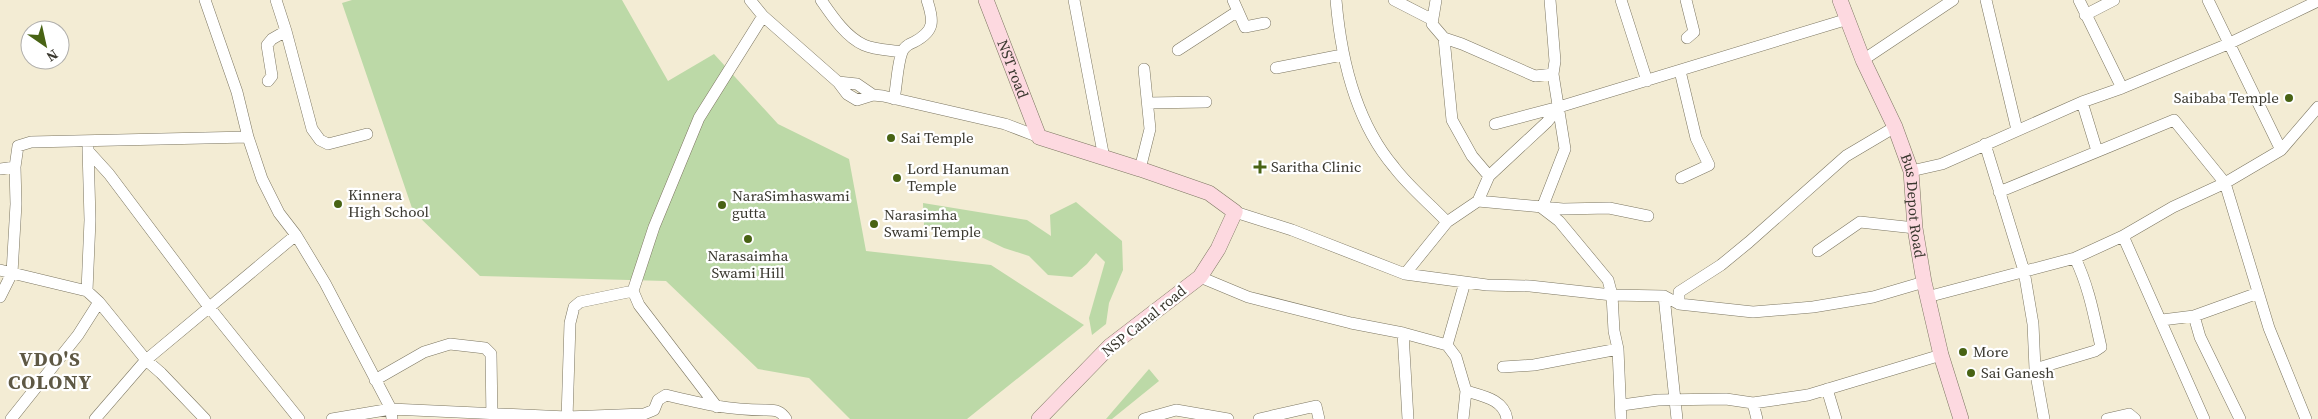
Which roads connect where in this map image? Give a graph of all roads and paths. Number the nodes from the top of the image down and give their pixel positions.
1 (205, 0) edge
2 (276, 0) edge
3 (750, 0) edge
4 (821, 0) edge
5 (927, 0) edge
6 (986, 0) edge
7 (1074, 0) edge
8 (1336, 0) edge
9 (1394, 0) edge
10 (1436, 0) edge
11 (1550, 0) edge
12 (1621, 0) edge
13 (1686, 0) edge
14 (1840, 0) edge
15 (1953, 0) edge
16 (1986, 0) edge
17 (2079, 0) edge
18 (2114, 0) edge
19 (2208, 0) edge
20 (2318, 1) edge
21 (1236, 5) edge
22 (2084, 15) junction
23 (763, 16) junction
24 (1431, 18) junction
25 (1848, 19) junction
26 (1265, 23) dead end
27 (286, 31) junction
28 (1444, 38) junction
29 (1687, 38) dead end
30 (2228, 44) junction
31 (1178, 50) dead end
32 (902, 52) junction
33 (1342, 55) junction
34 (1863, 60) junction
35 (1276, 68) dead end
36 (1144, 69) dead end
37 (1680, 71) junction
38 (1553, 74) junction
39 (268, 81) dead end
40 (1647, 81) junction
41 (2122, 88) junction
42 (894, 99) junction
43 (1206, 102) dead end
44 (2082, 102) junction
45 (1148, 103) junction
46 (1560, 107) junction
47 (2318, 108) edge
48 (1495, 124) dead end
49 (1895, 127) junction
50 (2017, 130) junction
51 (367, 134) dead end
52 (248, 137) junction
53 (1039, 137) junction
54 (1985, 144) junction
55 (88, 146) junction
56 (2281, 150) junction
57 (2097, 151) junction
58 (1104, 158) junction
59 (15, 167) junction
60 (0, 168) edge
61 (1140, 169) junction
62 (1911, 171) junction
63 (1489, 176) junction
64 (1681, 178) dead end
65 (2225, 183) junction
66 (1999, 192) junction
67 (1478, 201) junction
68 (1542, 208) junction
69 (1234, 212) junction
70 (1648, 216) dead end
71 (1448, 222) junction
72 (1915, 228) junction
73 (296, 235) junction
74 (2123, 236) junction
75 (1818, 251) dead end
76 (2075, 258) junction
77 (0, 270) edge
78 (2024, 271) junction
79 (12, 273) junction
80 (1406, 274) junction
81 (1200, 277) junction
82 (1465, 282) junction
83 (1926, 289) junction
84 (87, 291) junction
85 (633, 291) junction
86 (2258, 294) junction
87 (1612, 295) junction
88 (0, 296) edge
89 (1664, 296) junction
90 (99, 302) junction
91 (1679, 304) junction
92 (208, 307) junction
93 (2194, 316) junction
94 (2162, 320) junction
95 (1402, 333) junction
96 (1447, 345) junction
97 (1618, 349) junction
98 (1941, 355) junction
99 (146, 360) junction
100 (1503, 367) dead end
101 (2035, 369) junction
102 (375, 380) junction
103 (1828, 389) junction
104 (1466, 391) junction
105 (1676, 401) junction
106 (1753, 403) junction
107 (1622, 405) junction
108 (717, 407) junction
109 (392, 414) edge
110 (734, 415) edge
111 (492, 417) edge
112 (567, 418) edge
113 (11, 419) edge
114 (95, 419) edge
115 (205, 419) edge
116 (299, 419) edge
117 (332, 419) edge
118 (786, 419) edge
119 (1039, 419) edge
120 (1144, 419) edge
121 (1228, 419) edge
122 (1259, 419) edge
123 (1319, 419) edge
124 (1408, 419) edge
125 (1463, 419) edge
126 (1507, 419) edge
127 (1621, 419) edge
128 (1677, 419) edge
129 (1757, 419) edge
130 (1836, 419) edge
131 (1961, 419) edge
132 (2044, 419) edge
133 (2107, 419) edge
134 (2135, 419) edge
135 (2204, 419) edge
136 (2240, 419) edge
137 (2306, 419) edge

1 - 52 street
2 - 27 street
3 - 23 street
4 - 32 street
5 - 32 street
6 - 53 street, NST road
7 - 58 street
8 - 33 street
9 - 24 street
10 - 24 street
11 - 38 street
12 - 40 street
13 - 29 street
14 - 25 street, Bus Depot Road
15 - 34 street
16 - 50 street
17 - 22 street
18 - 22 street
19 - 30 street
20 - 30 street
21 - 26 street
21 - 31 street
22 - 41 street
23 - 42 street
23 - 85 street
24 - 28 street
25 - 34 street, Bus Depot Road
25 - 37 street
27 - 39 street
27 - 51 street
28 - 38 street
28 - 63 street
30 - 41 street
30 - 56 street
32 - 42 street
33 - 35 street
33 - 71 street
34 - 49 street, Bus Depot Road
36 - 45 street
37 - 40 street
37 - 64 street
38 - 46 street
40 - 46 street
41 - 44 street
42 - 53 street
43 - 45 street
44 - 50 street
44 - 57 street
45 - 61 street
46 - 48 street
46 - 63 street
46 - 68 street
47 - 56 street
49 - 62 street, Bus Depot Road
49 - 91 street
50 - 54 street
52 - 55 street
52 - 73 street
53 - 58 street
54 - 62 street
54 - 66 street
55 - 59 street
55 - 84 street
55 - 92 street
56 - 65 street
57 - 65 street
57 - 66 street
58 - 61 street
59 - 60 street
59 - 79 street
61 - 69 street
62 - 72 street, Bus Depot Road
63 - 67 street
65 - 74 street
65 - 86 street
66 - 78 street
67 - 68 street
67 - 71 street
68 - 70 street
68 - 87 street
69 - 80 street
69 - 81 street, NSP Canal road
71 - 80 street
72 - 75 street
72 - 83 street, Bus Depot Road
73 - 92 street
73 - 102 street
74 - 76 street
74 - 94 street
76 - 78 street
76 - 101 street
77 - 79 street
78 - 83 street
78 - 101 street
79 - 84 street
79 - 88 street
80 - 82 street
81 - 95 street
81 - 119 street, NSP Canal road
82 - 87 street
82 - 96 street
83 - 91 street
83 - 98 street, Bus Depot Road
84 - 90 street
85 - 108 street
85 - 112 street
86 - 93 street
86 - 137 street
87 - 89 street
87 - 97 street
89 - 91 street
89 - 105 street
90 - 99 street
90 - 113 street
92 - 99 street
92 - 116 street
93 - 94 street
93 - 136 street
94 - 135 street
95 - 96 street
95 - 124 street
96 - 104 street
97 - 100 street
97 - 107 street
98 - 103 street
98 - 131 street, Bus Depot Road
99 - 114 street
99 - 115 street
101 - 132 street
102 - 109 street
102 - 111 street
103 - 106 street
103 - 130 street
104 - 125 street
104 - 126 street
105 - 106 street
105 - 107 street
105 - 128 street
106 - 129 street
107 - 127 street
108 - 110 street
108 - 112 street
109 - 111 street
109 - 117 street
110 - 118 street
111 - 112 street
120 - 121 street
122 - 123 street
133 - 134 street

